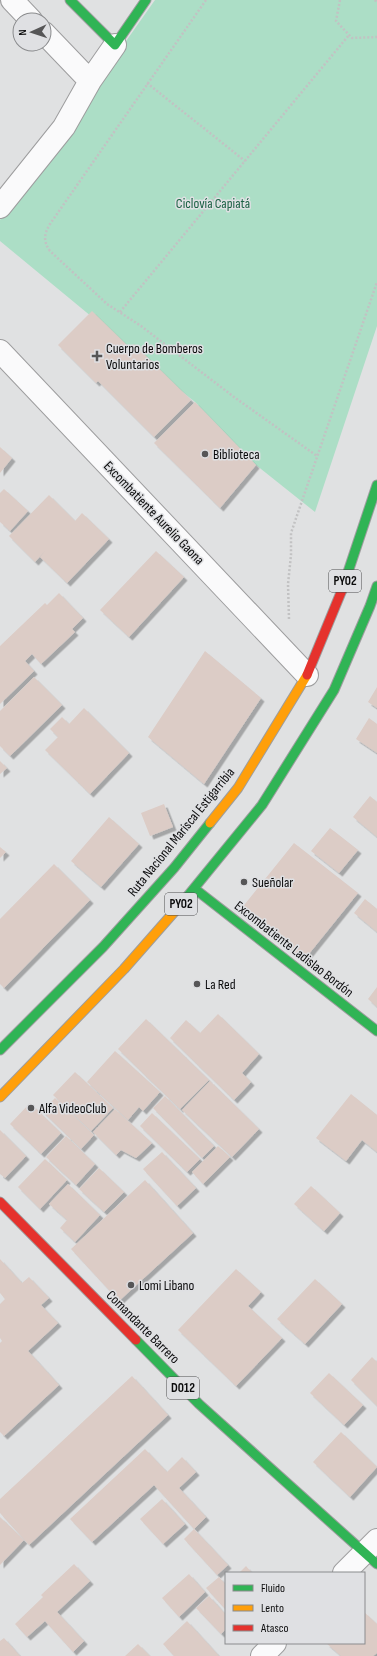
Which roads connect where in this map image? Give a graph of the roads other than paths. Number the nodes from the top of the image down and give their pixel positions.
1 (12, 0) edge
2 (70, 0) edge
3 (146, 0) edge
4 (23, 12) edge
5 (52, 41) edge
6 (115, 45) junction
7 (90, 81) junction
8 (0, 207) edge
9 (0, 351) edge
10 (377, 485) edge
11 (377, 586) edge
12 (308, 675) junction
13 (195, 889) junction
14 (377, 1031) edge
15 (0, 1050) edge
16 (0, 1096) edge
17 (0, 1202) edge
18 (373, 1552) edge
19 (345, 1572) edge
20 (274, 1644) edge
21 (262, 1656) edge

1 - 4 street
2 - 6 main road
3 - 6 main road
5 - 7 street
6 - 7 street
7 - 8 street
9 - 12 street, Excombatiente Aurelio Gaona
10 - 12 main road, Ruta Nacional Mariscal Estigarribia / PY02
11 - 13 main road, PY02
12 - 15 main road, Ruta Nacional Mariscal Estigarribia / PY02
13 - 14 main road, Excombatiente Ladislao Bordón
13 - 16 main road, PY02
17 - 18 main road, Comandante Barrero / D012
18 - 19 street
20 - 21 street

